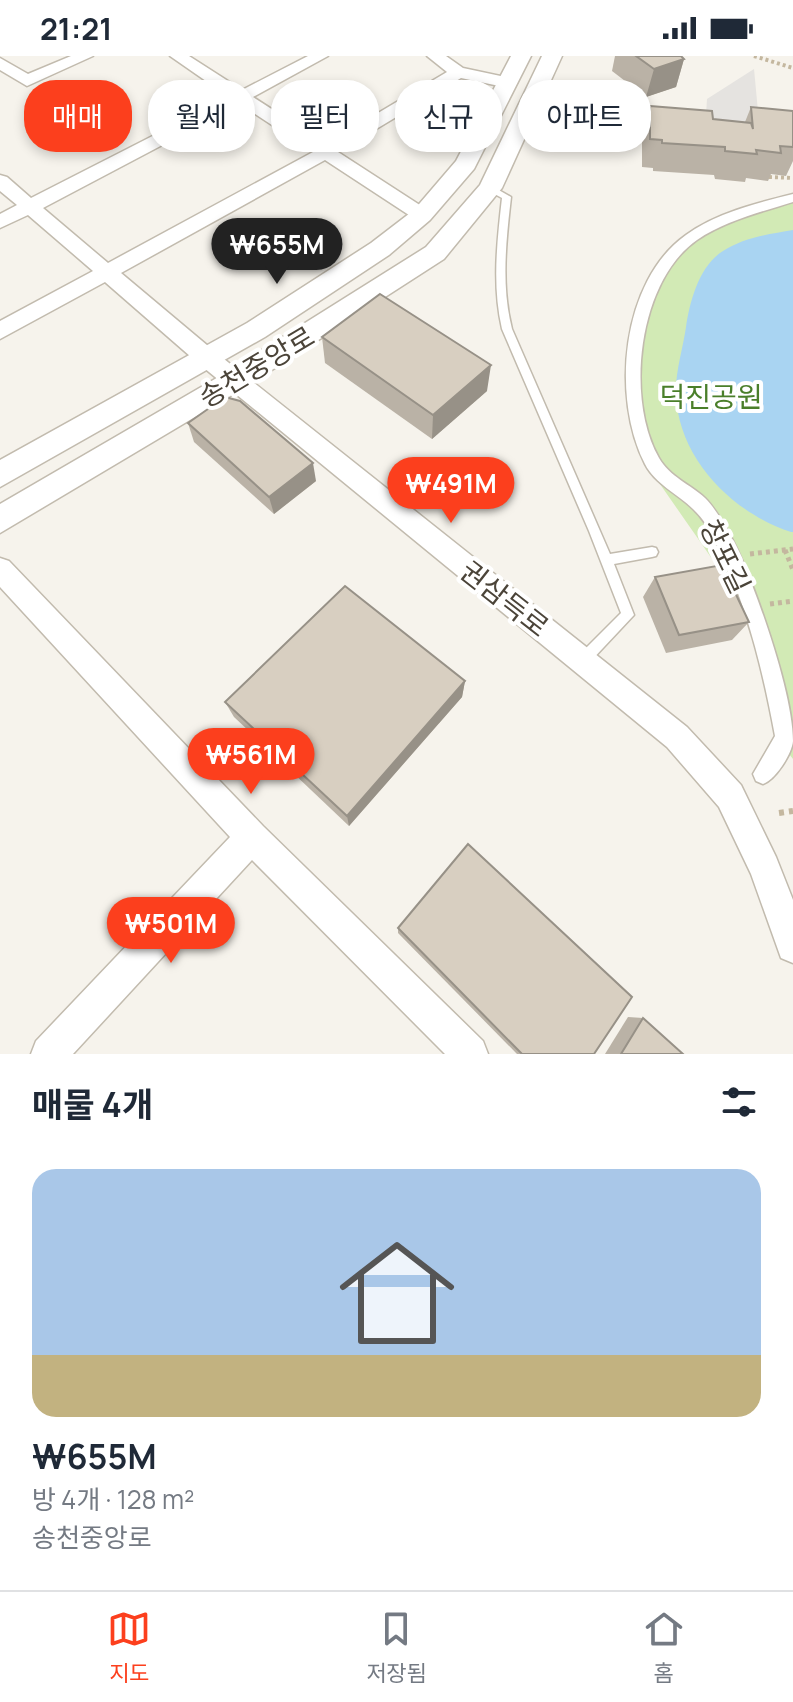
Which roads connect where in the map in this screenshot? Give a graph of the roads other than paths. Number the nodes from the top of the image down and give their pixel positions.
1 (85, 56) edge
2 (178, 56) edge
3 (435, 56) edge
4 (521, 56) edge
5 (552, 56) edge
6 (312, 57) edge
7 (0, 63) edge
8 (458, 72) junction
9 (213, 80) edge
10 (509, 83) junction
11 (255, 90) edge
12 (379, 120) edge
13 (148, 146) edge
14 (326, 152) joint
15 (0, 181) edge
16 (490, 188) junction
17 (793, 198) edge
18 (27, 207) junction
19 (422, 215) junction
20 (0, 222) edge
21 (103, 271) junction
22 (0, 331) edge
23 (206, 357) junction
24 (237, 379) junction
25 (0, 475) edge
26 (0, 520) edge
27 (652, 552) dead end
28 (609, 560) junction
29 (0, 569) edge
30 (583, 660) junction
31 (763, 774) dead end
32 (252, 837) junction
33 (793, 946) edge
34 (49, 1054) edge
35 (470, 1054) edge

1 - 7 street
2 - 9 street
3 - 8 street
4 - 10 street, 송천중앙로
5 - 16 street, 송천중앙로
6 - 11 street
8 - 10 street
8 - 12 street
10 - 19 street, 송천중앙로
13 - 18 street
14 - 19 street
14 - 21 street
15 - 18 street, 권삼득로
16 - 24 street, 송천중앙로
16 - 28 lane
17 - 31 street, 창포길
18 - 20 street
18 - 21 street, 권삼득로
19 - 23 street, 송천중앙로
21 - 22 street
21 - 23 street, 권삼득로
23 - 24 street, 권삼득로
23 - 25 street, 송천중앙로
24 - 26 street, 송천중앙로
24 - 30 street, 권삼득로
27 - 28 lane
28 - 30 lane
29 - 32 street
30 - 33 street, 권삼득로
32 - 34 street
32 - 35 street

